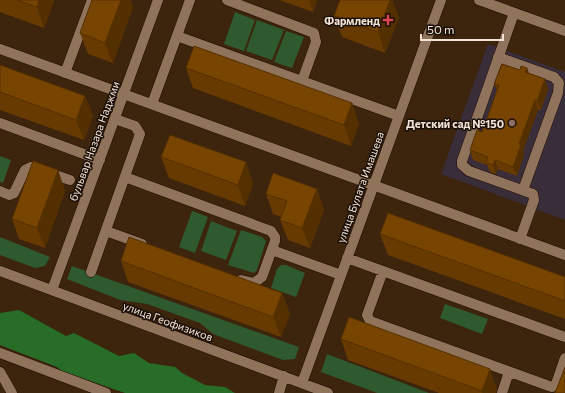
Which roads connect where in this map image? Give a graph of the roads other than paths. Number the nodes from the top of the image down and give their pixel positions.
1 (158, 0) edge
2 (190, 0) edge
3 (227, 0) edge
4 (441, 0) edge
5 (479, 0) edge
6 (89, 1) edge
7 (514, 13) junction
8 (565, 31) edge
9 (177, 36) junction
10 (0, 49) edge
11 (498, 57) junction
12 (65, 73) junction
13 (302, 81) junction
14 (124, 94) junction
15 (152, 104) junction
16 (399, 116) junction
17 (115, 119) junction
18 (0, 123) edge
19 (100, 160) junction
20 (125, 177) junction
21 (70, 180) dead end
22 (374, 185) junction
23 (523, 190) junction
24 (0, 191) edge
25 (106, 230) junction
26 (520, 239) junction
27 (149, 246) edge
28 (272, 250) junction
29 (565, 255) edge
30 (347, 258) junction
31 (0, 271) edge
32 (383, 271) junction
33 (91, 272) dead end
34 (341, 275) junction
35 (230, 276) edge
36 (52, 290) junction
37 (565, 337) edge
38 (0, 353) edge
39 (565, 358) edge
40 (0, 372) edge
41 (509, 372) junction
42 (284, 376) junction
43 (302, 383) junction
44 (12, 393) edge
45 (106, 393) edge
46 (279, 393) edge
47 (328, 393) edge
48 (502, 393) edge

1 - 14 street, бульвар Назара Наджми
2 - 9 street
3 - 13 street
4 - 16 street, улица Булата Имашева
5 - 7 street
6 - 12 street
7 - 8 street
7 - 11 street
9 - 13 street
9 - 15 street
10 - 12 street
11 - 23 street
11 - 23 street
12 - 14 street
13 - 16 street
14 - 15 street
14 - 17 street, бульвар Назара Наджми
15 - 22 street
16 - 22 street, улица Булата Имашева
17 - 19 street, бульвар Назара Наджми
17 - 20 street
18 - 19 street
19 - 36 street, бульвар Назара Наджми
20 - 25 street
20 - 28 street
21 - 24 street
22 - 26 street
22 - 30 street, улица Булата Имашева
23 - 26 street
25 - 27 street
25 - 33 street
26 - 29 street
28 - 34 street
28 - 35 street
30 - 32 street
30 - 34 street, улица Булата Имашева
31 - 36 street, улица Геофизиков
32 - 37 street
32 - 41 street
34 - 43 street, улица Булата Имашева
36 - 42 street, улица Геофизиков
38 - 45 street
39 - 41 street
40 - 44 street
41 - 48 street
42 - 43 street, улица Геофизиков
42 - 46 street
43 - 47 street, улица Геофизиков

